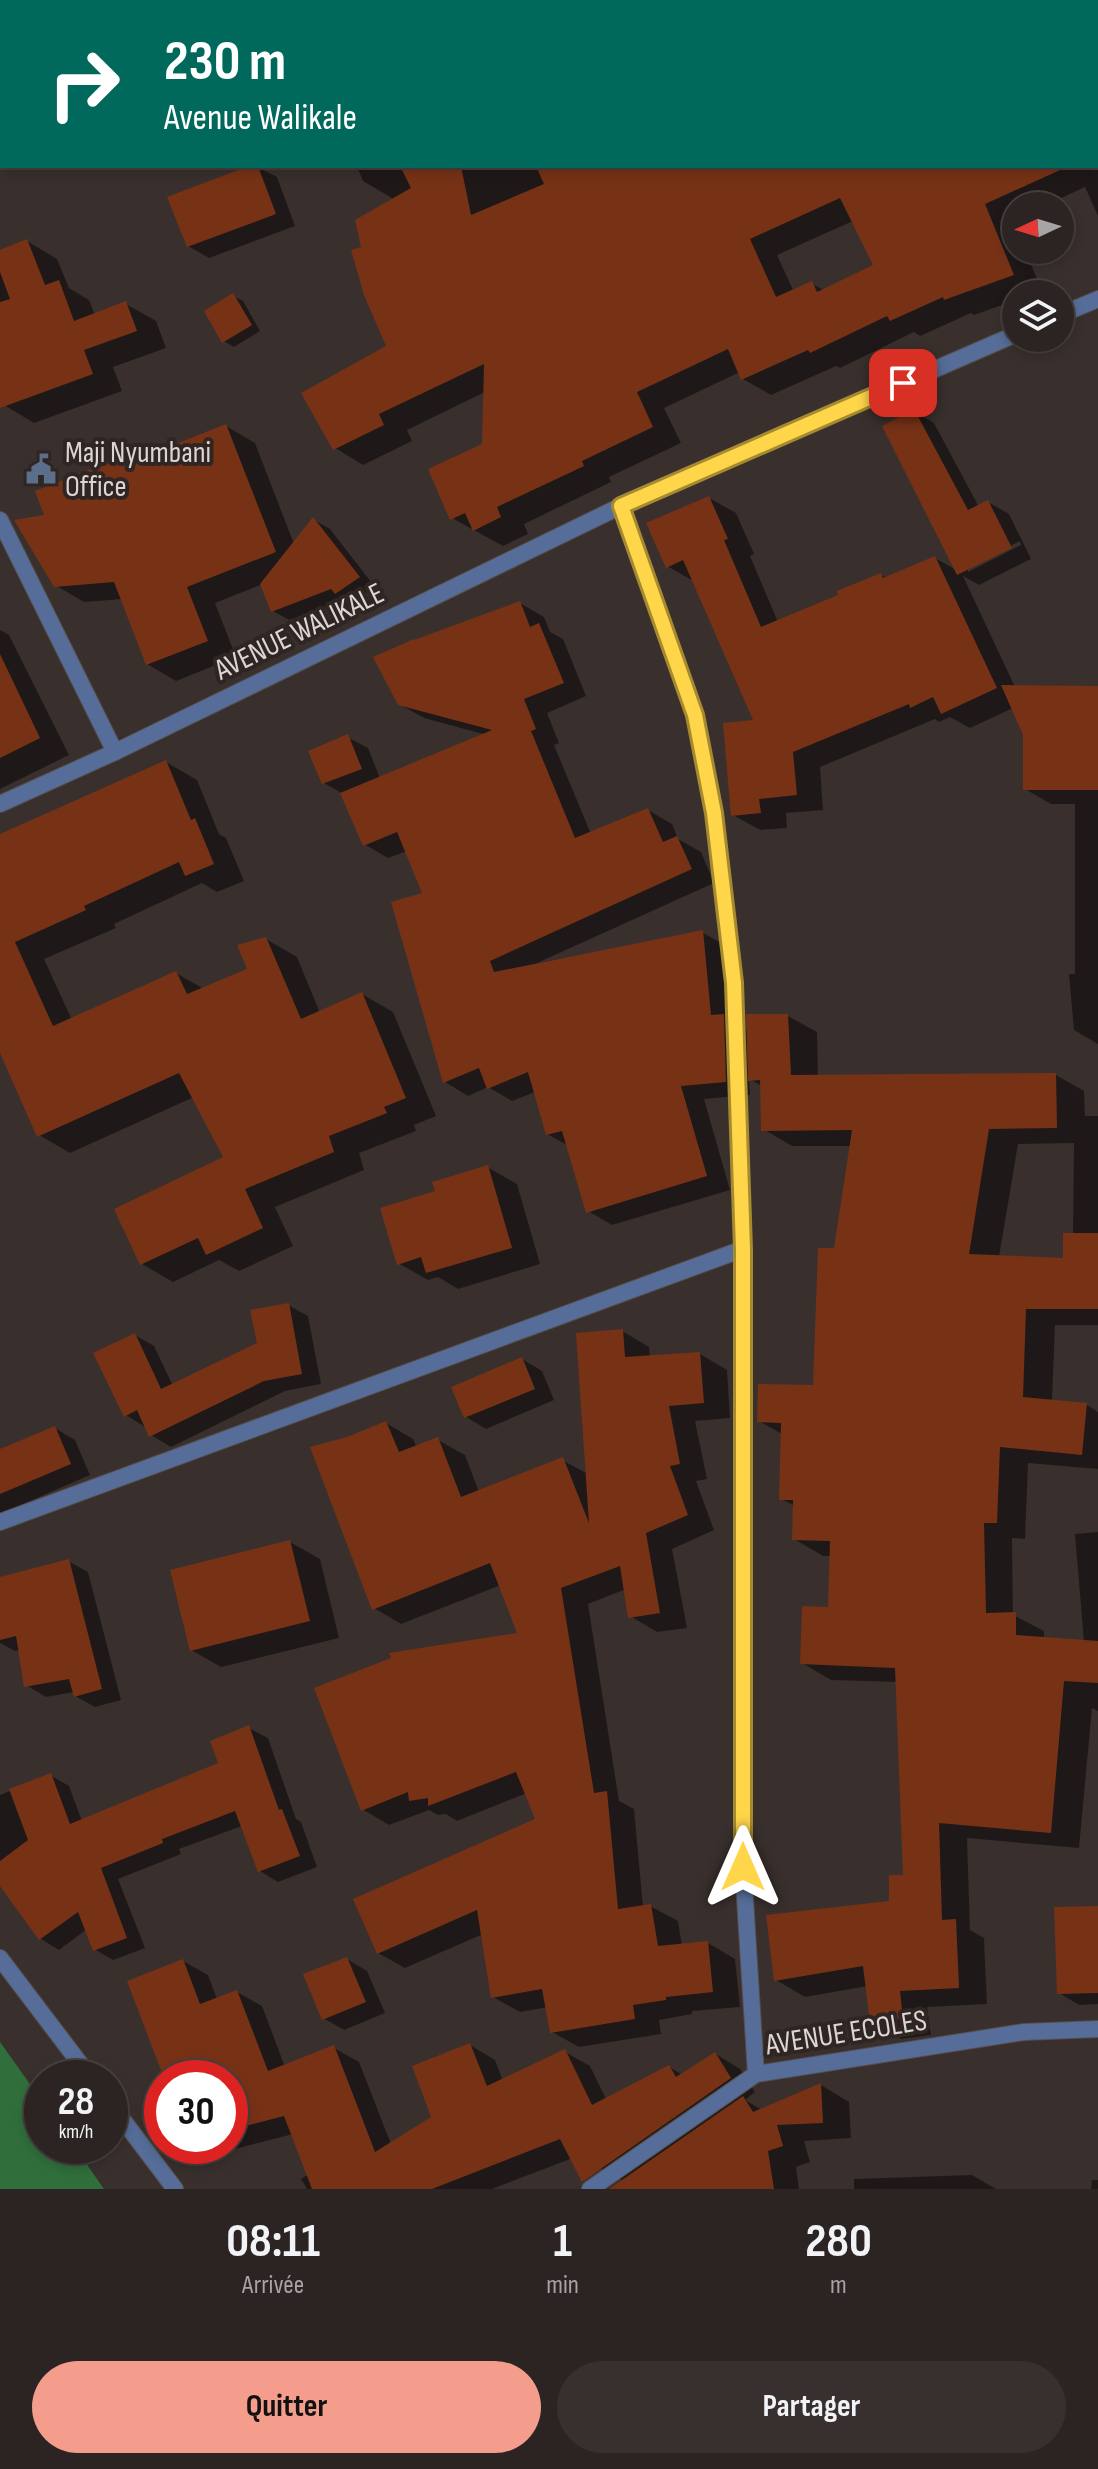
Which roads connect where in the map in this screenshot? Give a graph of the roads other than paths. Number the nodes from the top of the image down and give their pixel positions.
1 (1098, 299) edge
2 (1074, 309) edge
3 (1002, 340) edge
4 (621, 506) junction
5 (0, 520) edge
6 (115, 752) junction
7 (0, 804) edge
8 (743, 1249) junction
9 (0, 1522) edge
10 (0, 1958) edge
11 (1098, 2029) edge
12 (77, 2060) edge
13 (756, 2074) junction
14 (128, 2127) edge
15 (175, 2189) edge
16 (590, 2189) edge

1 - 2 street
3 - 4 street, AVENUE WALIKALE
4 - 6 street, AVENUE WALIKALE
4 - 8 street
5 - 6 street
6 - 7 street, AVENUE WALIKALE
8 - 9 street
8 - 13 street
10 - 12 street
11 - 13 street, AVENUE ECOLES
13 - 16 street, AVENUE ECOLES
14 - 15 street

